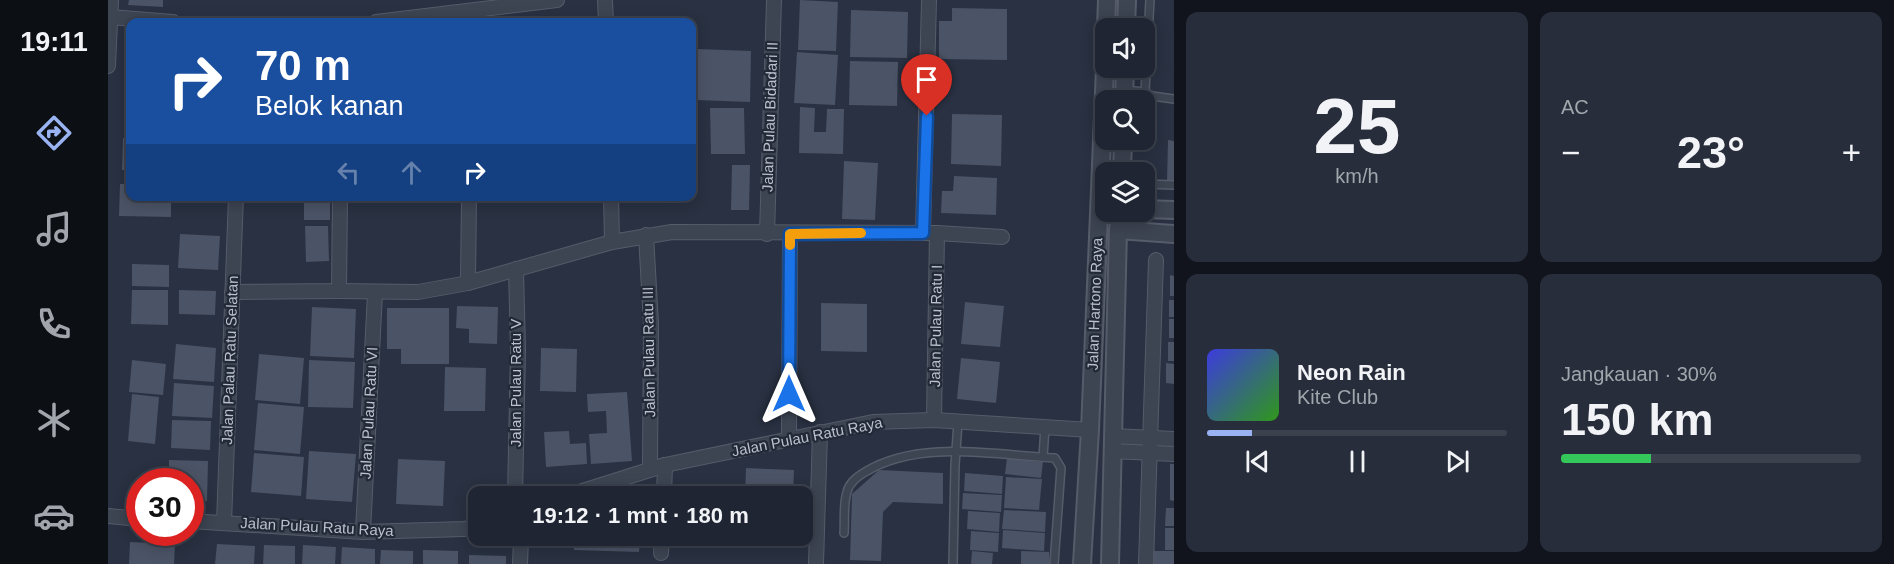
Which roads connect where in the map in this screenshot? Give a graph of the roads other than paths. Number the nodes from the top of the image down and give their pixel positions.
1 (111, 0) edge
2 (557, 0) edge
3 (605, 0) edge
4 (774, 0) edge
5 (929, 0) edge
6 (1107, 0) edge
7 (1127, 0) edge
8 (1150, 0) edge
9 (110, 17) junction
10 (467, 17) edge
11 (126, 18) edge
12 (449, 18) edge
13 (606, 18) edge
14 (1106, 18) edge
15 (1126, 18) edge
16 (108, 66) edge
17 (1105, 78) edge
18 (1145, 90) edge
19 (1155, 96) edge
20 (1174, 99) edge
21 (1155, 184) edge
22 (1174, 185) edge
23 (236, 201) edge
24 (340, 201) edge
25 (469, 201) edge
26 (611, 201) edge
27 (1155, 209) edge
28 (1174, 210) edge
29 (1119, 222) edge
30 (1118, 230) junction
31 (930, 233) junction
32 (767, 234) junction
33 (790, 234) junction
34 (1174, 234) edge
35 (646, 236) junction
36 (1002, 237) dead end
37 (612, 242) junction
38 (1156, 260) dead end
39 (516, 269) junction
40 (468, 283) junction
41 (339, 291) junction
42 (232, 292) junction
43 (375, 293) junction
44 (934, 420) junction
45 (958, 422) junction
46 (1045, 427) junction
47 (1090, 430) junction
48 (820, 432) junction
49 (1174, 439) edge
50 (789, 440) junction
51 (1113, 444) junction
52 (1150, 445) junction
53 (957, 453) junction
54 (1174, 454) edge
55 (1043, 457) junction
56 (665, 465) junction
57 (650, 469) junction
58 (515, 486) edge
59 (598, 486) edge
60 (664, 486) edge
61 (108, 516) edge
62 (126, 518) edge
63 (204, 522) edge
64 (224, 523) junction
65 (468, 528) edge
66 (363, 532) junction
67 (844, 533) dead end
68 (521, 546) edge
69 (661, 546) edge
70 (661, 553) dead end
71 (520, 564) edge
72 (816, 564) edge
73 (953, 564) edge
74 (1054, 564) edge
75 (1082, 564) edge
76 (1110, 564) edge
77 (1146, 564) edge

1 - 9 street
2 - 10 street
3 - 13 street
4 - 32 street, Jalan Pulau Bidadari II
5 - 31 street, Jalan Pulau Ratu I
6 - 14 street
7 - 15 street
8 - 18 lane
9 - 11 street
9 - 16 street
10 - 12 street
17 - 47 street, Jalan Hartono Raya
19 - 20 lane
21 - 22 lane
23 - 42 street, Jalan Palau Ratu Selatan
24 - 41 street
25 - 40 street
26 - 37 street
27 - 28 street
29 - 30 street, Jalan Hartono Raya
30 - 34 street, Jalan Hartono Raya
30 - 51 street, Jalan Hartono Raya
31 - 33 street
31 - 36 street
31 - 44 street, Jalan Pulau Ratu I
32 - 33 street
32 - 35 street
33 - 50 street
35 - 37 street
35 - 57 street, Jalan Pulau Ratu III
37 - 39 street
38 - 52 street
39 - 40 street
39 - 58 street, Jalan Pulau Ratu V
40 - 43 street
41 - 42 street
41 - 43 street
42 - 64 street, Jalan Palau Ratu Selatan
43 - 66 street, Jalan Pulau Ratu VI
44 - 45 street, Jalan Pulau Ratu Raya
44 - 48 street, Jalan Pulau Ratu Raya
45 - 46 street, Jalan Pulau Ratu Raya
45 - 53 lane
46 - 47 street, Jalan Pulau Ratu Raya
46 - 55 lane
47 - 75 street, Jalan Hartono Raya
48 - 50 street, Jalan Pulau Ratu Raya
48 - 72 street
49 - 52 street
50 - 56 street, Jalan Pulau Ratu Raya
51 - 52 street
51 - 76 street, Jalan Hartono Raya
52 - 54 street
52 - 77 street
53 - 55 lane
53 - 67 lane
53 - 73 lane
55 - 74 lane
56 - 57 street, Jalan Pulau Ratu Raya
56 - 60 street
57 - 59 street, Jalan Pulau Ratu Raya
61 - 62 street
63 - 64 street, Jalan Pulau Ratu Raya
64 - 66 street, Jalan Pulau Ratu Raya
65 - 66 street, Jalan Pulau Ratu Raya
68 - 71 street
69 - 70 street

